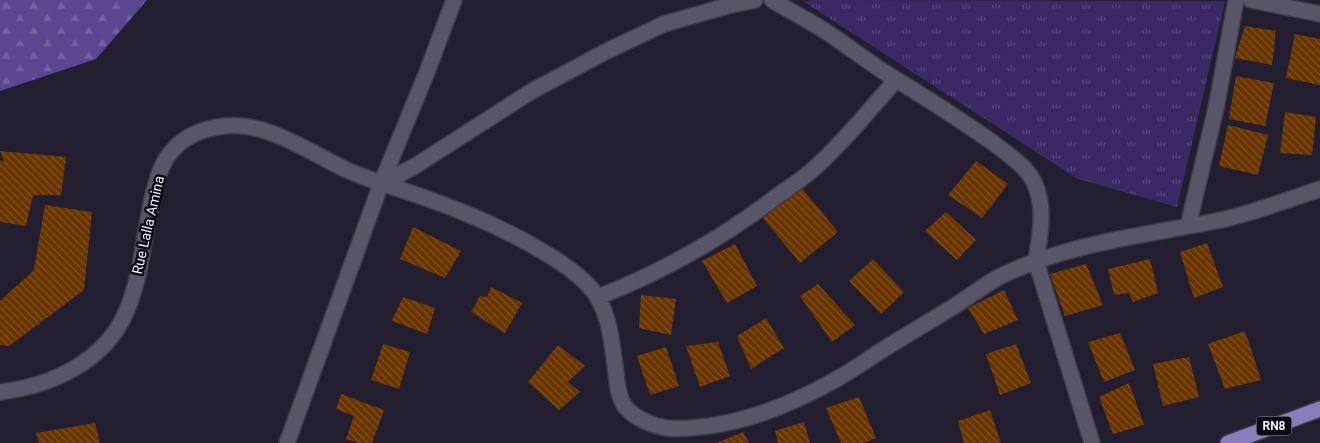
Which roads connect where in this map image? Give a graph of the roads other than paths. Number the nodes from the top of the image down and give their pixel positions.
1 (454, 0) edge
2 (755, 0) edge
3 (772, 0) edge
4 (1236, 0) edge
5 (1251, 0) edge
6 (1320, 14) edge
7 (896, 80) junction
8 (381, 184) junction
9 (1320, 189) edge
10 (1188, 226) junction
11 (1036, 261) junction
12 (598, 297) junction
13 (0, 392) edge
14 (1320, 409) edge
15 (287, 443) edge
16 (1092, 443) edge
17 (1228, 443) edge

1 - 8 street
2 - 8 street
3 - 7 street
4 - 10 street
5 - 6 street
7 - 11 street
7 - 12 street
8 - 12 street, Rue Lalla Amina
8 - 13 street, Rue Lalla Amina
8 - 15 street
9 - 10 street
10 - 11 street
11 - 12 street
11 - 16 street
14 - 17 main road, RN8

